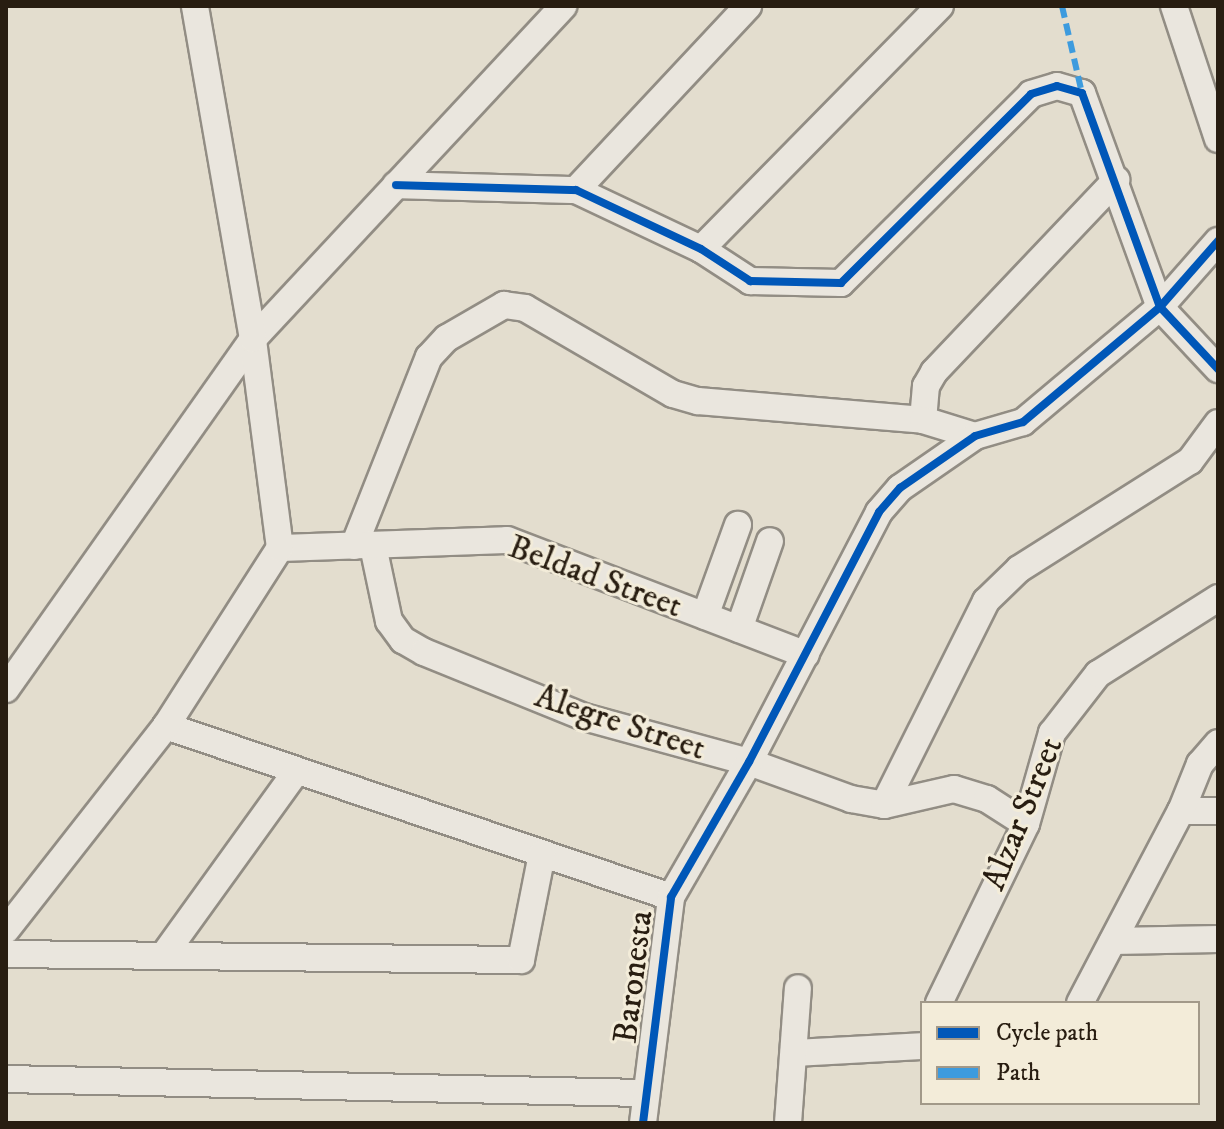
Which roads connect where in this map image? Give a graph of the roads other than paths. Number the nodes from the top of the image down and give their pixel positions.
1 (195, 6) edge
2 (563, 6) edge
3 (748, 6) edge
4 (940, 6) edge
5 (1174, 6) edge
6 (1218, 139) edge
7 (1116, 180) junction
8 (396, 185) junction
9 (576, 190) junction
10 (1218, 241) edge
11 (701, 249) junction
12 (1160, 307) junction
13 (253, 339) junction
14 (1218, 369) edge
15 (923, 420) junction
16 (1218, 423) edge
17 (975, 436) junction
18 (738, 525) dead end
19 (770, 541) dead end
20 (364, 546) junction
21 (280, 548) junction
22 (1218, 598) edge
23 (705, 616) junction
24 (739, 629) junction
25 (806, 655) junction
26 (6, 689) edge
27 (166, 726) junction
28 (1218, 743) edge
29 (749, 762) junction
30 (295, 773) junction
31 (884, 805) junction
32 (1181, 811) junction
33 (1218, 811) edge
34 (1026, 824) junction
35 (542, 854) junction
36 (671, 897) junction
37 (6, 930) edge
38 (1218, 939) edge
39 (1113, 941) junction
40 (166, 952) junction
41 (6, 954) edge
42 (798, 988) dead end
43 (940, 1001) edge
44 (1081, 1001) edge
45 (920, 1044) edge
46 (794, 1053) junction
47 (6, 1079) edge
48 (645, 1093) junction
49 (643, 1123) edge
50 (788, 1123) edge

1 - 13 street
2 - 8 street
3 - 9 street
4 - 11 street
5 - 6 street
7 - 11 street
7 - 12 street
7 - 15 street
8 - 9 street
8 - 13 street
9 - 11 street
10 - 12 street
12 - 14 street
12 - 17 street
13 - 21 street
13 - 26 street
15 - 17 street
15 - 20 street
16 - 31 street
17 - 25 street, Baronesta
18 - 23 street
19 - 24 street
20 - 21 street, Beldad Street
20 - 23 street, Beldad Street
20 - 29 street, Alegre Street
21 - 27 street
22 - 34 street, Alzar Street
23 - 24 street, Beldad Street
24 - 25 street, Beldad Street
25 - 29 street, Baronesta
27 - 30 street
27 - 37 street
28 - 32 street
29 - 31 street, Alegre Street
29 - 36 street, Baronesta
30 - 35 street
30 - 40 street
31 - 34 street, Alegre Street
32 - 33 street
32 - 39 street
34 - 43 street, Alzar Street
35 - 36 street
35 - 40 street
36 - 48 street, Baronesta
38 - 39 street
39 - 44 street
40 - 41 street
42 - 46 street
45 - 46 street
46 - 50 street
47 - 48 street
48 - 49 street, Baronesta

